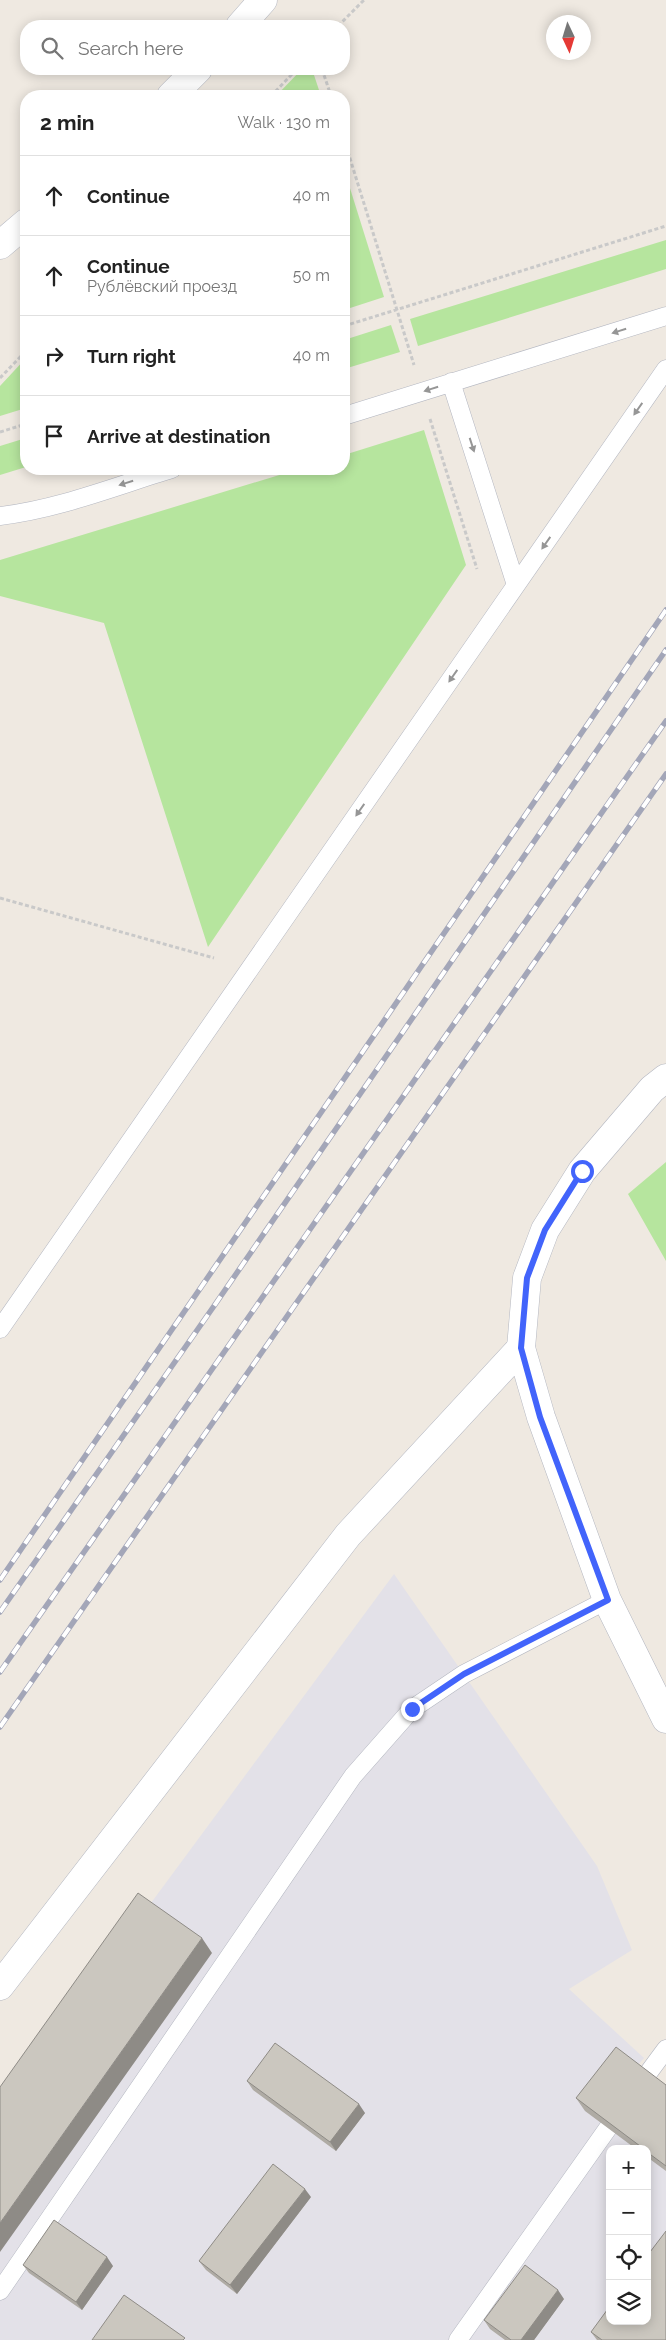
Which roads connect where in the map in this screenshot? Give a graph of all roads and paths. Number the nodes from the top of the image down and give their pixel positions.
1 (364, 0) edge
2 (344, 20) edge
3 (192, 75) edge
4 (291, 75) edge
5 (324, 75) edge
6 (177, 90) edge
7 (277, 90) edge
8 (329, 90) edge
9 (350, 158) edge
10 (666, 226) edge
11 (20, 228) edge
12 (0, 244) edge
13 (397, 310) junction
14 (666, 316) edge
15 (350, 324) edge
16 (20, 356) edge
17 (666, 369) edge
18 (0, 378) edge
19 (451, 382) junction
20 (422, 392) junction
21 (350, 414) edge
22 (20, 426) edge
23 (0, 432) edge
24 (153, 475) edge
25 (0, 516) edge
26 (477, 569) dead end
27 (516, 585) junction
28 (0, 898) edge
29 (214, 958) dead end
30 (666, 1078) edge
31 (0, 1329) edge
32 (521, 1348) junction
33 (608, 1600) junction
34 (666, 1719) edge
35 (0, 1986) edge
36 (666, 2049) edge
37 (646, 2076) edge
38 (608, 2128) edge
39 (0, 2291) edge
40 (458, 2340) edge

1 - 2 path
3 - 6 street
4 - 7 path
5 - 8 path
9 - 13 path
10 - 13 path
11 - 12 street
13 - 15 path
13 - 20 path
14 -> 19 lane
16 - 18 path
17 -> 27 lane
19 -> 20 lane
19 -> 27 lane
20 - 21 lane
20 - 26 path
22 - 23 path
24 -> 25 lane
27 -> 31 lane
28 - 29 path
30 - 32 street
32 - 33 street
32 - 35 street
33 - 34 street
33 - 39 lane
36 - 37 lane
38 - 40 lane

